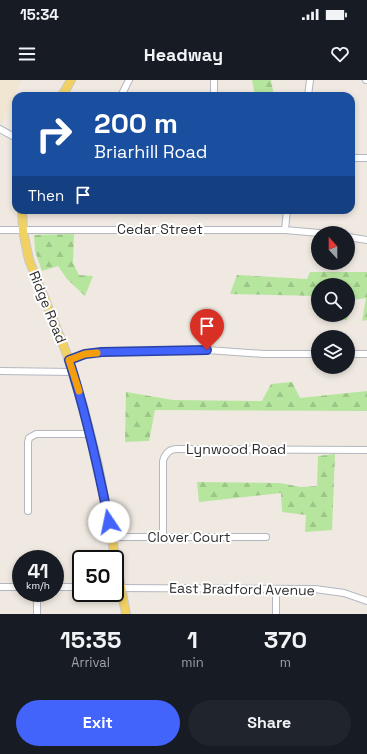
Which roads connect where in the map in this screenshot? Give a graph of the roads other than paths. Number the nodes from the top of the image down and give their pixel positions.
1 (71, 80) edge
2 (129, 80) edge
3 (214, 80) edge
4 (310, 80) edge
5 (64, 92) edge
6 (123, 92) edge
7 (214, 92) edge
8 (308, 92) edge
9 (0, 129) edge
10 (12, 136) edge
11 (355, 158) edge
12 (367, 158) edge
13 (22, 214) edge
14 (287, 214) edge
15 (0, 230) edge
16 (23, 230) junction
17 (285, 230) junction
18 (311, 232) edge
19 (355, 238) edge
20 (367, 240) edge
21 (311, 354) edge
22 (355, 354) edge
23 (367, 354) edge
24 (69, 360) junction
25 (0, 372) edge
26 (73, 372) junction
27 (90, 434) junction
28 (367, 450) edge
29 (28, 511) dead end
30 (111, 536) junction
31 (163, 537) junction
32 (266, 537) dead end
33 (113, 550) edge
34 (0, 587) edge
35 (12, 587) edge
36 (124, 588) edge
37 (276, 589) junction
38 (367, 601) edge
39 (37, 602) edge
40 (122, 602) edge
41 (37, 614) edge
42 (126, 614) edge
43 (276, 614) edge

1 - 5 main road
2 - 6 street
3 - 7 street
4 - 8 street
9 - 10 street
11 - 12 street
13 - 16 main road, Ridge Road
14 - 17 street
15 - 16 street, Cedar Street
16 - 17 street, Cedar Street
16 - 24 main road, Ridge Road
17 - 18 street, Cedar Street
19 - 20 street
21 - 24 street
22 - 23 street
24 - 26 main road, Ridge Road
25 - 26 street
26 - 27 main road, Ridge Road
27 - 29 street
27 - 30 main road, Ridge Road
28 - 31 street, Lynwood Road
30 - 31 street, Clover Court
30 - 33 main road, Ridge Road
31 - 32 street, Clover Court
34 - 35 street
36 - 37 street, East Bradford Avenue
37 - 38 street, East Bradford Avenue
37 - 43 street
39 - 41 street
40 - 42 main road, Ridge Road

